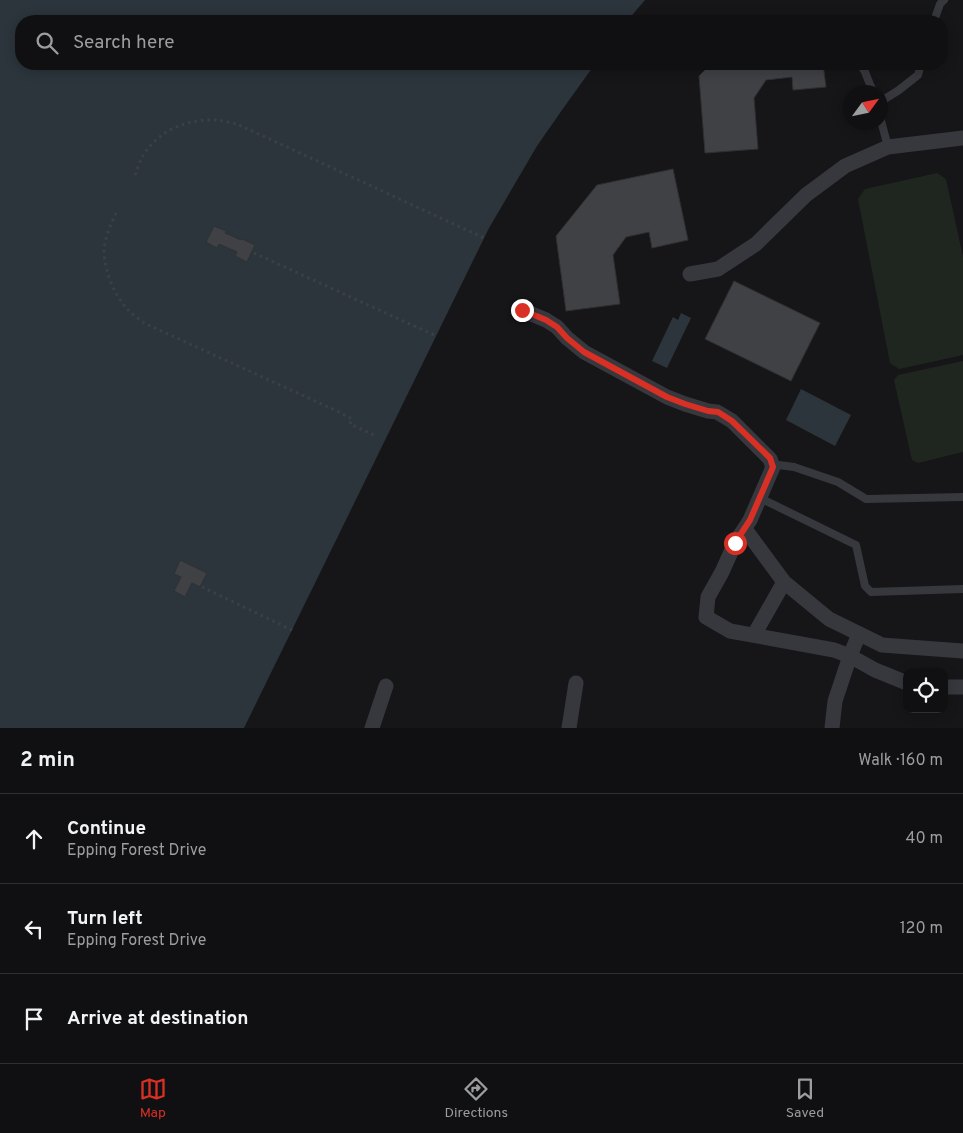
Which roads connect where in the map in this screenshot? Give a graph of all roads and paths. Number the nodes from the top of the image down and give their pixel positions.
1 (940, 1) edge
2 (936, 15) edge
3 (864, 70) edge
4 (920, 70) edge
5 (870, 85) edge
6 (888, 97) edge
7 (883, 130) edge
8 (963, 138) edge
9 (888, 147) junction
10 (135, 174) dead end
11 (116, 213) dead end
12 (484, 238) dead end
13 (254, 253) dead end
14 (690, 274) dead end
15 (522, 310) dead end
16 (434, 336) dead end
17 (374, 435) dead end
18 (772, 464) junction
19 (760, 498) junction
20 (963, 498) edge
21 (745, 529) junction
22 (784, 582) junction
23 (202, 587) dead end
24 (963, 589) edge
25 (292, 630) dead end
26 (859, 634) junction
27 (754, 635) junction
28 (963, 651) edge
29 (850, 656) junction
30 (903, 681) edge
31 (576, 683) dead end
32 (386, 686) dead end
33 (948, 687) edge
34 (963, 687) edge
35 (372, 728) edge
36 (569, 728) edge
37 (832, 728) edge

1 - 2 lane
3 - 5 lane
4 - 6 lane
7 - 9 lane
8 - 9 street
9 - 14 street
10 - 12 path
11 - 17 path
13 - 16 path
15 - 18 street
18 - 19 street
18 - 20 lane
19 - 21 street
19 - 24 lane
21 - 22 street
21 - 27 street
22 - 26 street
22 - 27 street
23 - 25 path
26 - 28 street
26 - 29 street
27 - 29 street
29 - 30 street
29 - 37 street
31 - 36 street
32 - 35 street
33 - 34 street

